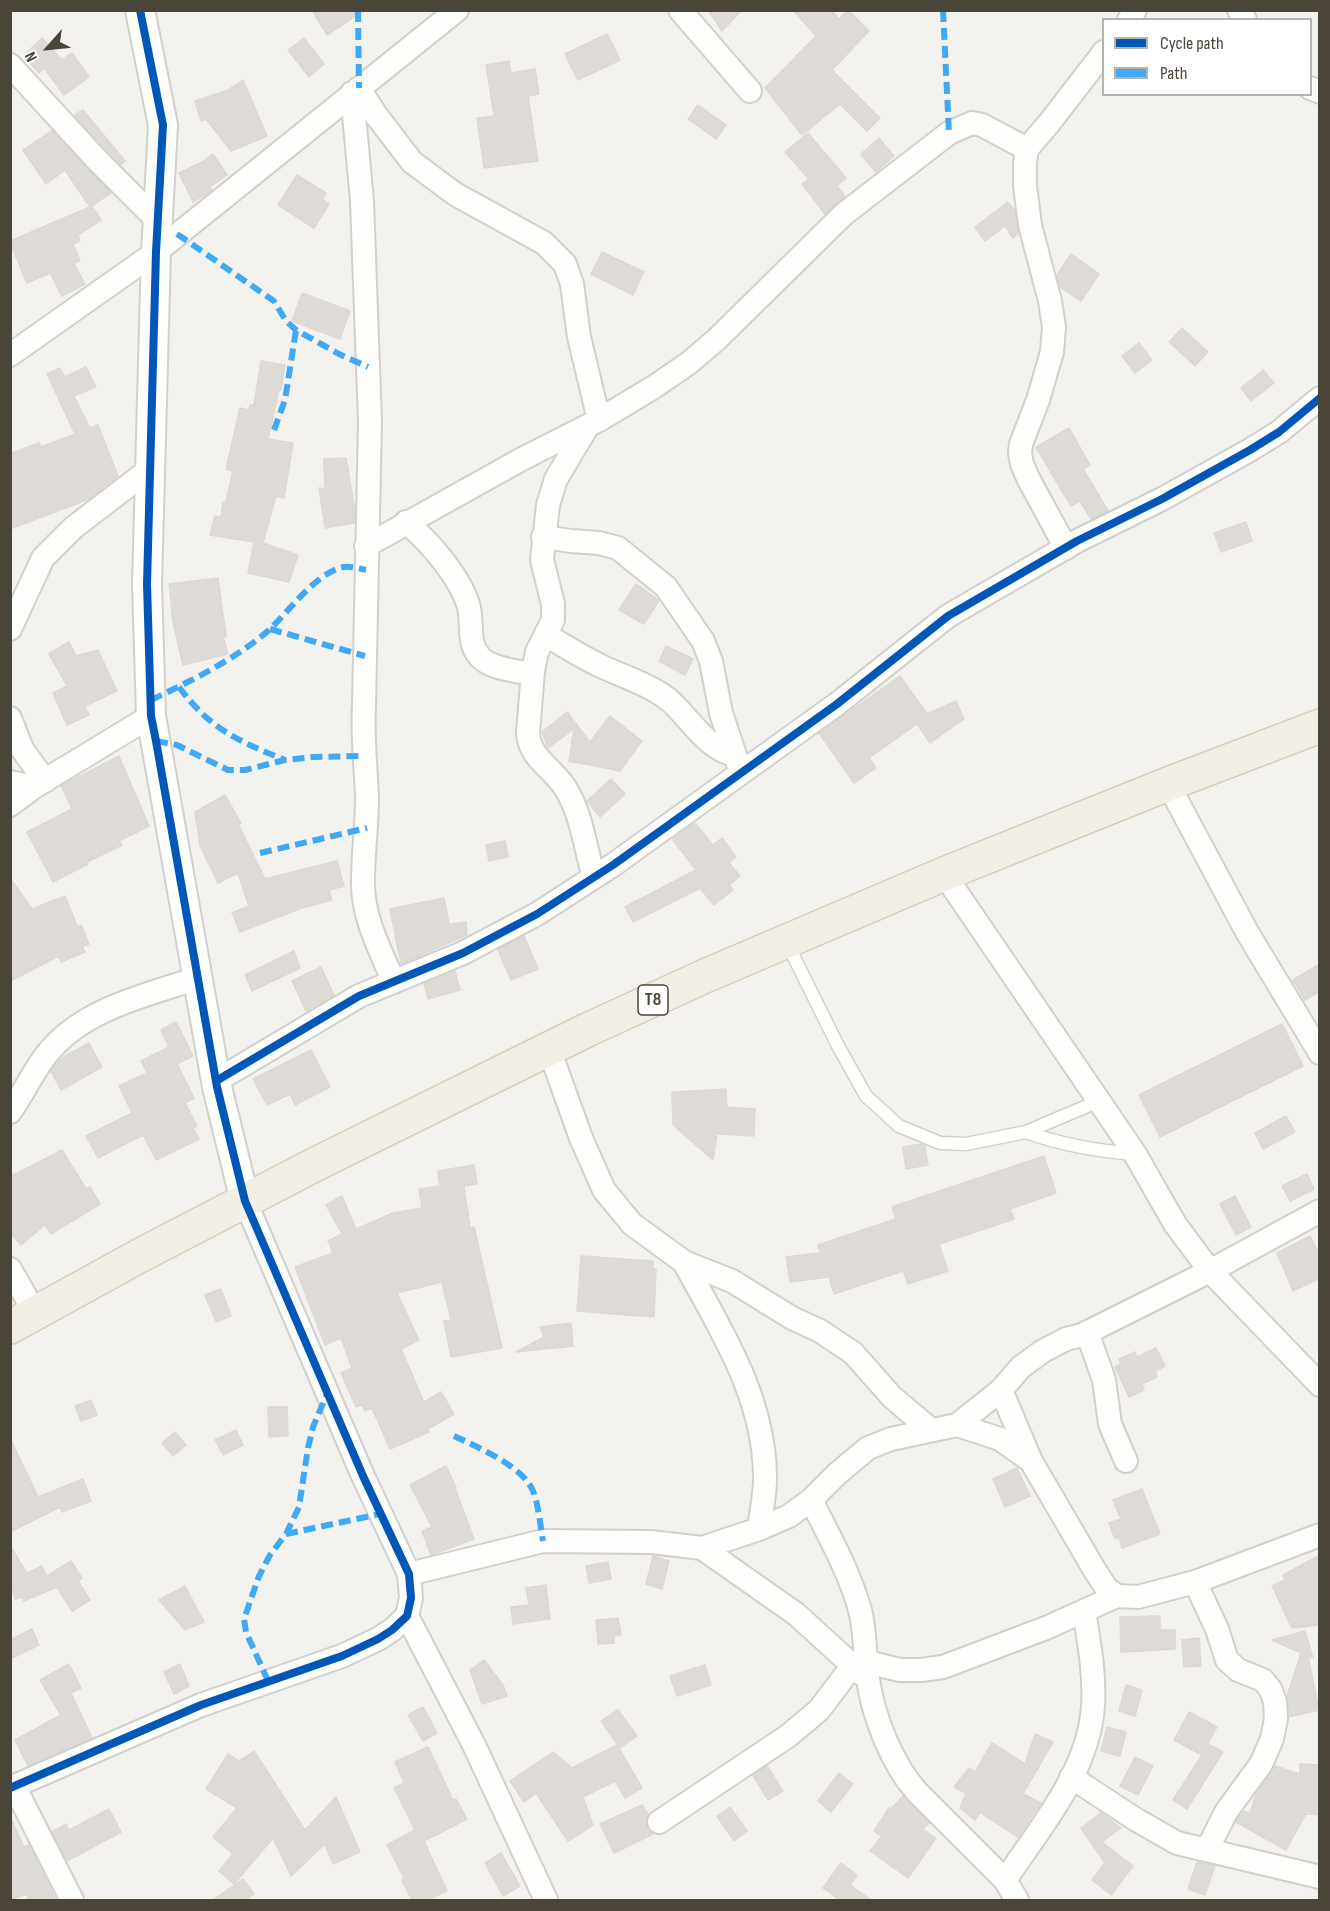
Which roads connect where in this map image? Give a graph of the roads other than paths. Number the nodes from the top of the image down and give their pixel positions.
1 (140, 10) edge
2 (457, 10) edge
3 (680, 10) edge
4 (1102, 55) edge
5 (10, 65) edge
6 (356, 90) junction
7 (750, 91) dead end
8 (1027, 149) junction
9 (158, 221) junction
10 (156, 252) junction
11 (10, 355) edge
12 (1320, 398) edge
13 (593, 423) junction
14 (150, 469) junction
15 (406, 522) junction
16 (543, 537) junction
17 (366, 546) junction
18 (1066, 548) junction
19 (10, 629) edge
20 (546, 635) junction
21 (533, 674) junction
22 (152, 716) junction
23 (10, 718) edge
24 (1320, 726) edge
25 (738, 764) junction
26 (10, 782) edge
27 (40, 784) junction
28 (1168, 784) junction
29 (10, 805) edge
30 (944, 874) junction
31 (594, 877) junction
32 (787, 941) junction
33 (198, 978) junction
34 (394, 982) junction
35 (549, 1049) junction
36 (1320, 1053) edge
37 (216, 1081) junction
38 (1100, 1101) junction
39 (10, 1112) edge
40 (1026, 1132) junction
41 (1135, 1154) junction
42 (245, 1202) junction
43 (1320, 1211) edge
44 (684, 1263) junction
45 (10, 1269) edge
46 (1210, 1271) junction
47 (23, 1320) edge
48 (1087, 1332) junction
49 (1320, 1385) edge
50 (1001, 1390) junction
51 (892, 1397) junction
52 (957, 1425) junction
53 (932, 1430) junction
54 (891, 1439) junction
55 (1031, 1461) junction
56 (1126, 1461) dead end
57 (811, 1500) junction
58 (759, 1529) junction
59 (1320, 1535) edge
60 (702, 1548) junction
61 (409, 1574) junction
62 (1194, 1582) junction
63 (1117, 1596) junction
64 (1084, 1611) junction
65 (407, 1616) junction
66 (862, 1669) junction
67 (1071, 1777) junction
68 (13, 1787) edge
69 (659, 1822) dead end
70 (1207, 1850) junction
71 (1320, 1877) edge
72 (1005, 1880) junction
73 (72, 1900) edge
74 (546, 1900) edge
75 (1017, 1900) edge

1 - 9 street
2 - 6 street
3 - 7 street
4 - 8 street
5 - 9 street
6 - 10 street
6 - 13 street
6 - 17 street
8 - 13 street
8 - 18 street
9 - 10 street
10 - 11 street
10 - 14 street
12 - 18 street
13 - 15 street
13 - 16 street
14 - 19 street
14 - 22 street
15 - 17 street
15 - 21 street
16 - 20 street
16 - 25 street
17 - 34 street
18 - 25 street
20 - 21 street
20 - 25 street
21 - 31 street
22 - 27 street
22 - 33 street
23 - 27 street
24 - 28 main road, T8
25 - 31 street
26 - 27 street
27 - 29 street
28 - 30 main road, T8
28 - 36 street
30 - 32 main road, T8
30 - 38 street
31 - 34 street
32 - 35 main road, T8
32 - 40 lane
33 - 37 street
33 - 39 street
34 - 37 street
35 - 42 main road, T8
35 - 44 street
37 - 42 street
38 - 40 lane
38 - 41 street
40 - 41 lane
41 - 46 street
42 - 47 main road, T8
42 - 61 street
43 - 46 street
44 - 51 street
44 - 58 street
45 - 47 street
46 - 48 street
46 - 49 street
48 - 50 street
48 - 56 street
50 - 52 street
50 - 55 street
51 - 53 street
51 - 54 street
52 - 53 street
52 - 55 street
53 - 54 street
54 - 57 street
55 - 63 street
57 - 58 street
57 - 66 street
58 - 60 street
59 - 62 street
60 - 61 street
60 - 66 street
61 - 65 street
62 - 63 street
62 - 70 street
63 - 64 street
64 - 66 street
64 - 67 street
65 - 68 street
65 - 74 street
66 - 69 street
66 - 72 street
67 - 70 street
67 - 72 street
68 - 73 street
70 - 71 street
72 - 75 street

